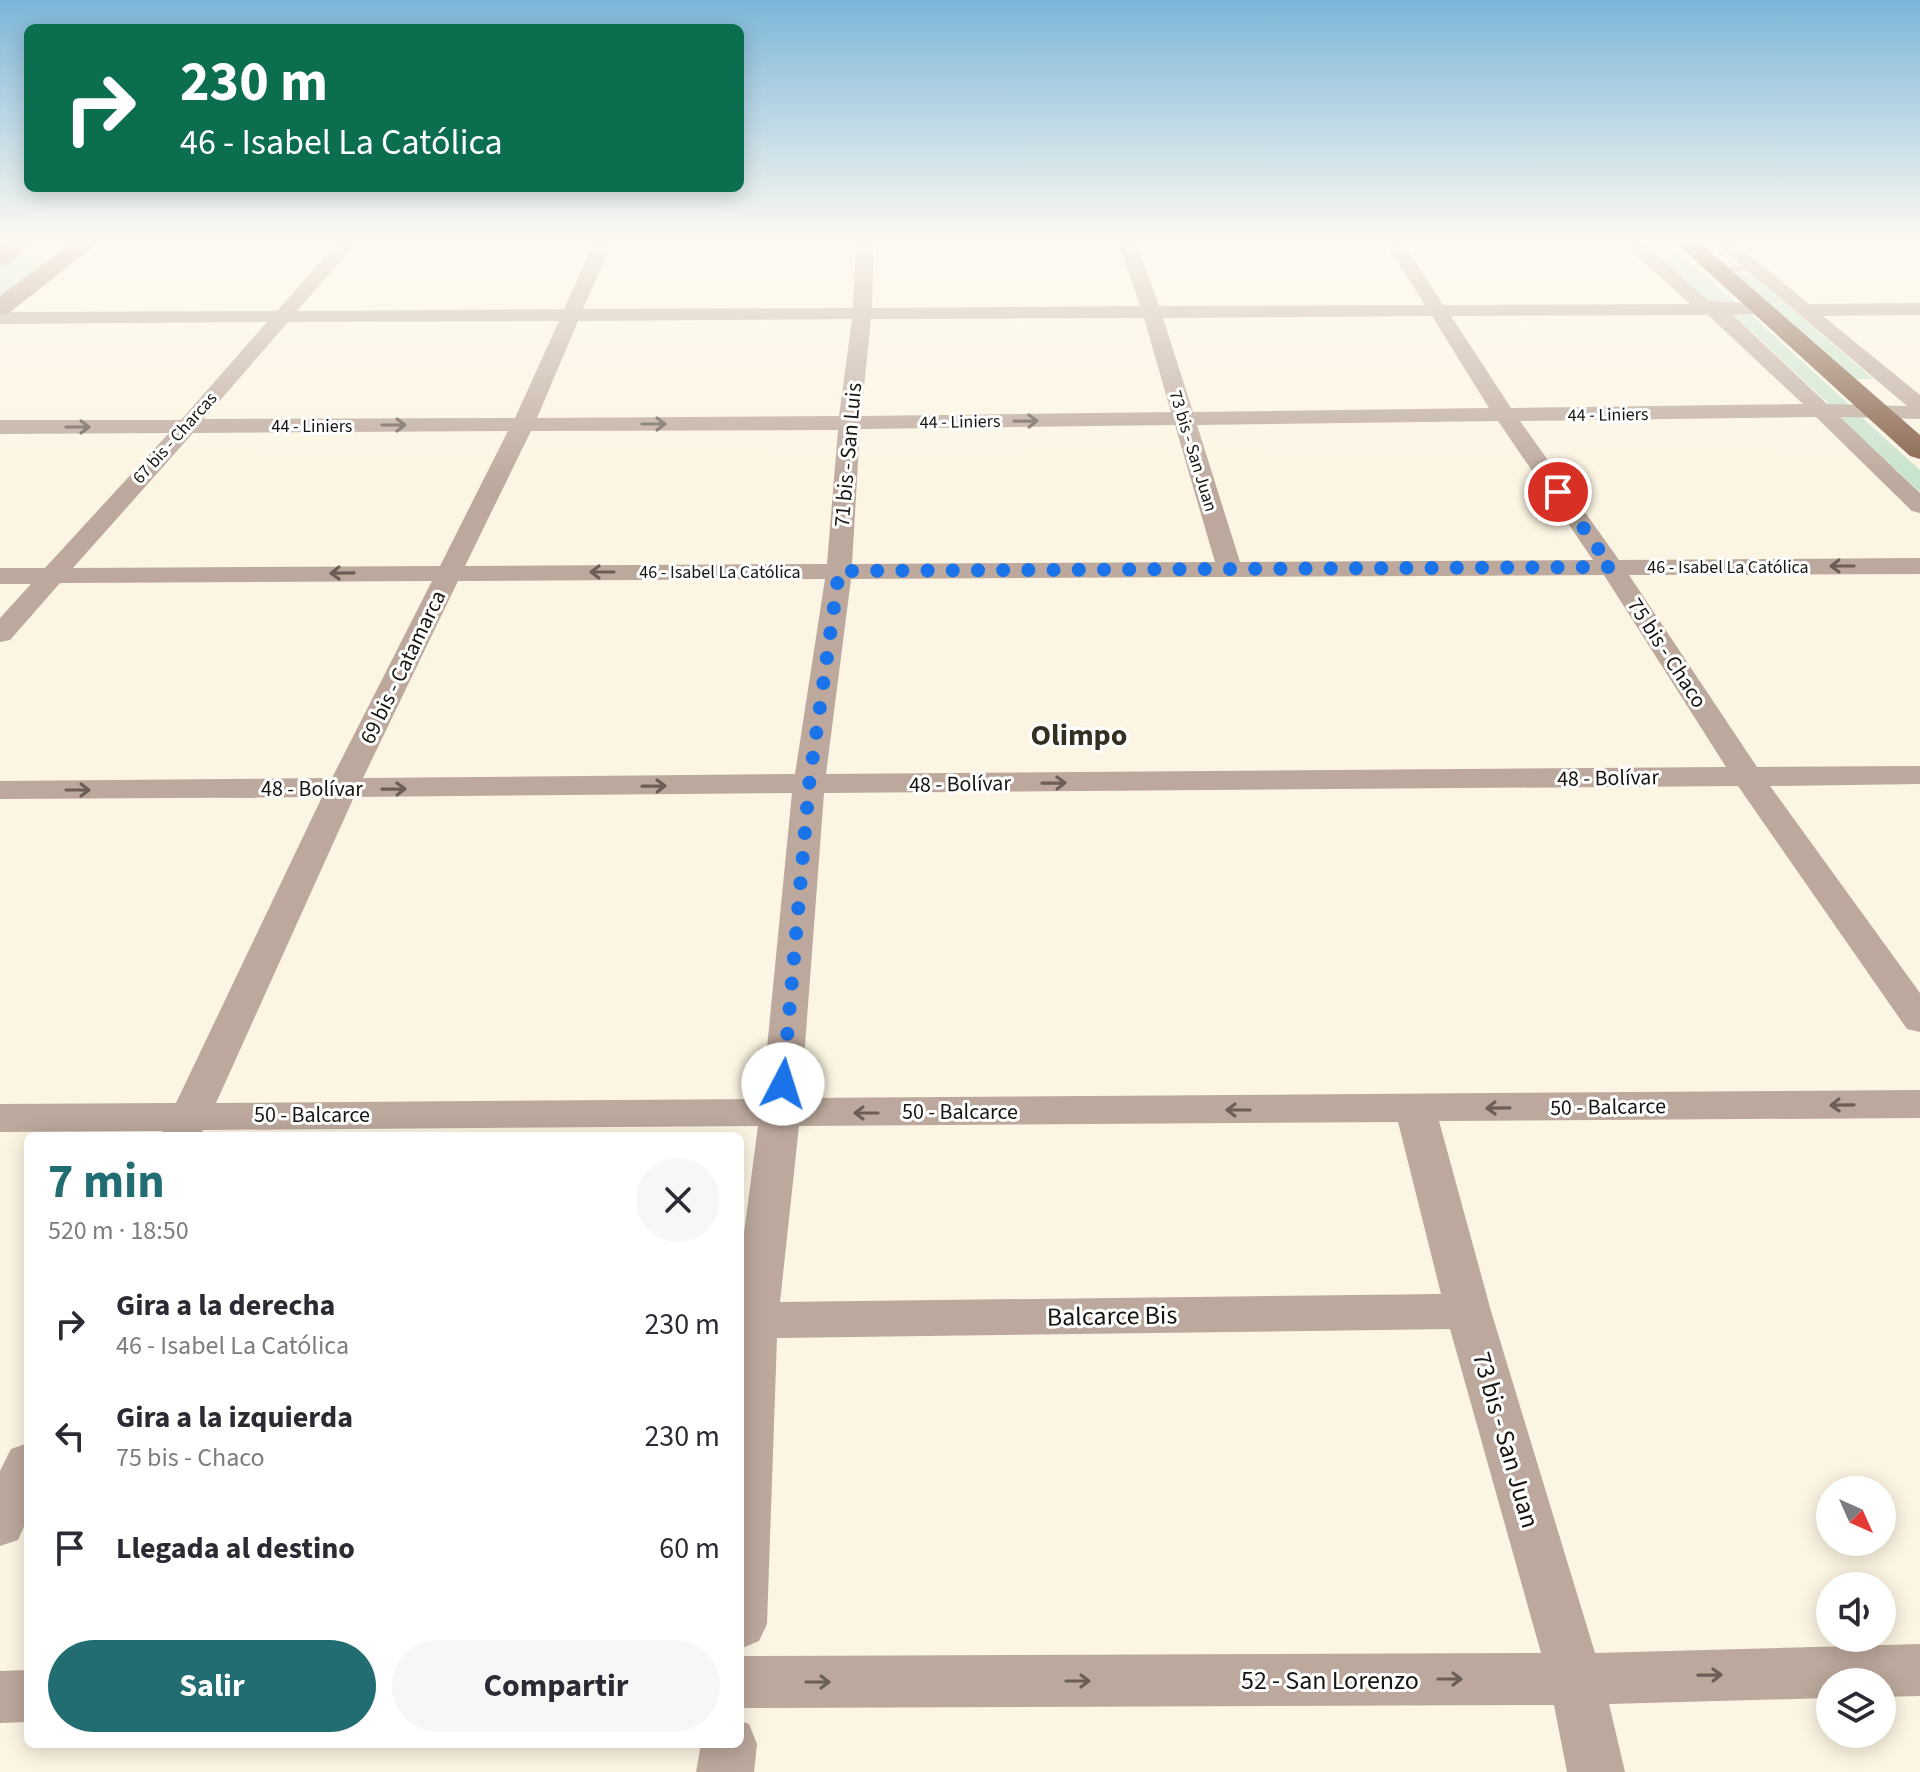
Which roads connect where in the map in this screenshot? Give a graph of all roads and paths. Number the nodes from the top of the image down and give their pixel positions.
1 (276, 324) edge
2 (569, 324) edge
3 (861, 324) edge
4 (1156, 324) edge
5 (1444, 324) edge
6 (1731, 324) edge
7 (1779, 324) edge
8 (1822, 324) edge
9 (1920, 406) edge
10 (1876, 410) junction
11 (1825, 411) junction
12 (1920, 413) edge
13 (1505, 416) junction
14 (1182, 419) junction
15 (849, 423) junction
16 (523, 424) junction
17 (187, 426) junction
18 (0, 427) edge
19 (1920, 450) edge
20 (1920, 506) edge
21 (1920, 566) edge
22 (1611, 567) junction
23 (1230, 570) junction
24 (839, 571) junction
25 (450, 572) junction
26 (0, 576) edge
27 (49, 576) junction
28 (0, 634) edge
29 (1920, 775) edge
30 (1747, 776) junction
31 (809, 785) junction
32 (342, 789) junction
33 (0, 790) edge
34 (1920, 1020) edge
35 (1920, 1104) edge
36 (1415, 1108) junction
37 (780, 1114) junction
38 (0, 1118) edge
39 (185, 1126) edge
40 (1468, 1311) junction
41 (755, 1320) junction
42 (24, 1473) edge
43 (0, 1524) edge
44 (744, 1543) edge
45 (1920, 1670) edge
46 (1576, 1679) junction
47 (744, 1682) edge
48 (24, 1696) edge
49 (0, 1697) edge
50 (728, 1748) edge
51 (725, 1772) edge
52 (1596, 1772) edge

1 - 17 street, 67 bis - Charcas
2 - 16 street, 69 bis - Catamarca
3 - 15 street, 71 bis - San Luis
4 - 14 street, 73 bis - San Juan
5 - 13 street, 75 bis - Chaco
6 - 11 street
7 - 10 highway
8 - 9 street
10 - 11 street, 44 - Liniers
10 - 12 street, 44 - Liniers
10 - 19 highway
11 - 13 street, 44 - Liniers
11 - 20 street
13 - 14 street, 44 - Liniers
13 - 22 street, 75 bis - Chaco
15 -> 14 street, 44 - Liniers
14 - 23 street, 73 bis - San Juan
16 -> 15 street, 44 - Liniers
15 - 24 street, 71 bis - San Luis
17 -> 16 street, 44 - Liniers
16 - 25 street, 69 bis - Catamarca
18 -> 17 street, 44 - Liniers
17 - 27 street, 67 bis - Charcas
21 -> 22 street, 46 - Isabel La Católica
22 - 23 street, 46 - Isabel La Católica
22 - 30 street, 75 bis - Chaco
23 - 24 street, 46 - Isabel La Católica
24 -> 25 street, 46 - Isabel La Católica
24 - 31 street, 71 bis - San Luis
25 -> 27 street, 46 - Isabel La Católica
25 - 32 street, 69 bis - Catamarca
26 - 27 street, 46 - Isabel La Católica
27 - 28 street, 67 bis - Charcas
29 - 30 street, 48 - Bolívar
31 -> 30 street, 48 - Bolívar
30 - 34 street, 75 bis - Chaco
32 -> 31 street, 48 - Bolívar
31 - 37 street, 71 bis - San Luis
33 -> 32 street, 48 - Bolívar
32 - 39 street, 69 bis - Catamarca
35 -> 36 street, 50 - Balcarce
36 -> 37 street, 50 - Balcarce
36 - 40 street, 73 bis - San Juan
37 - 39 street, 50 - Balcarce
37 - 41 street, 71 bis - San Luis
38 - 39 street, 50 - Balcarce
40 - 41 street, Balcarce Bis
40 - 46 street, 73 bis - San Juan
41 - 44 street, 71 bis - San Luis
42 - 43 street
46 -> 45 street, 52 - San Lorenzo
47 -> 46 street, 52 - San Lorenzo
46 - 52 street, 73 bis - San Juan
48 - 49 street
50 - 51 street

